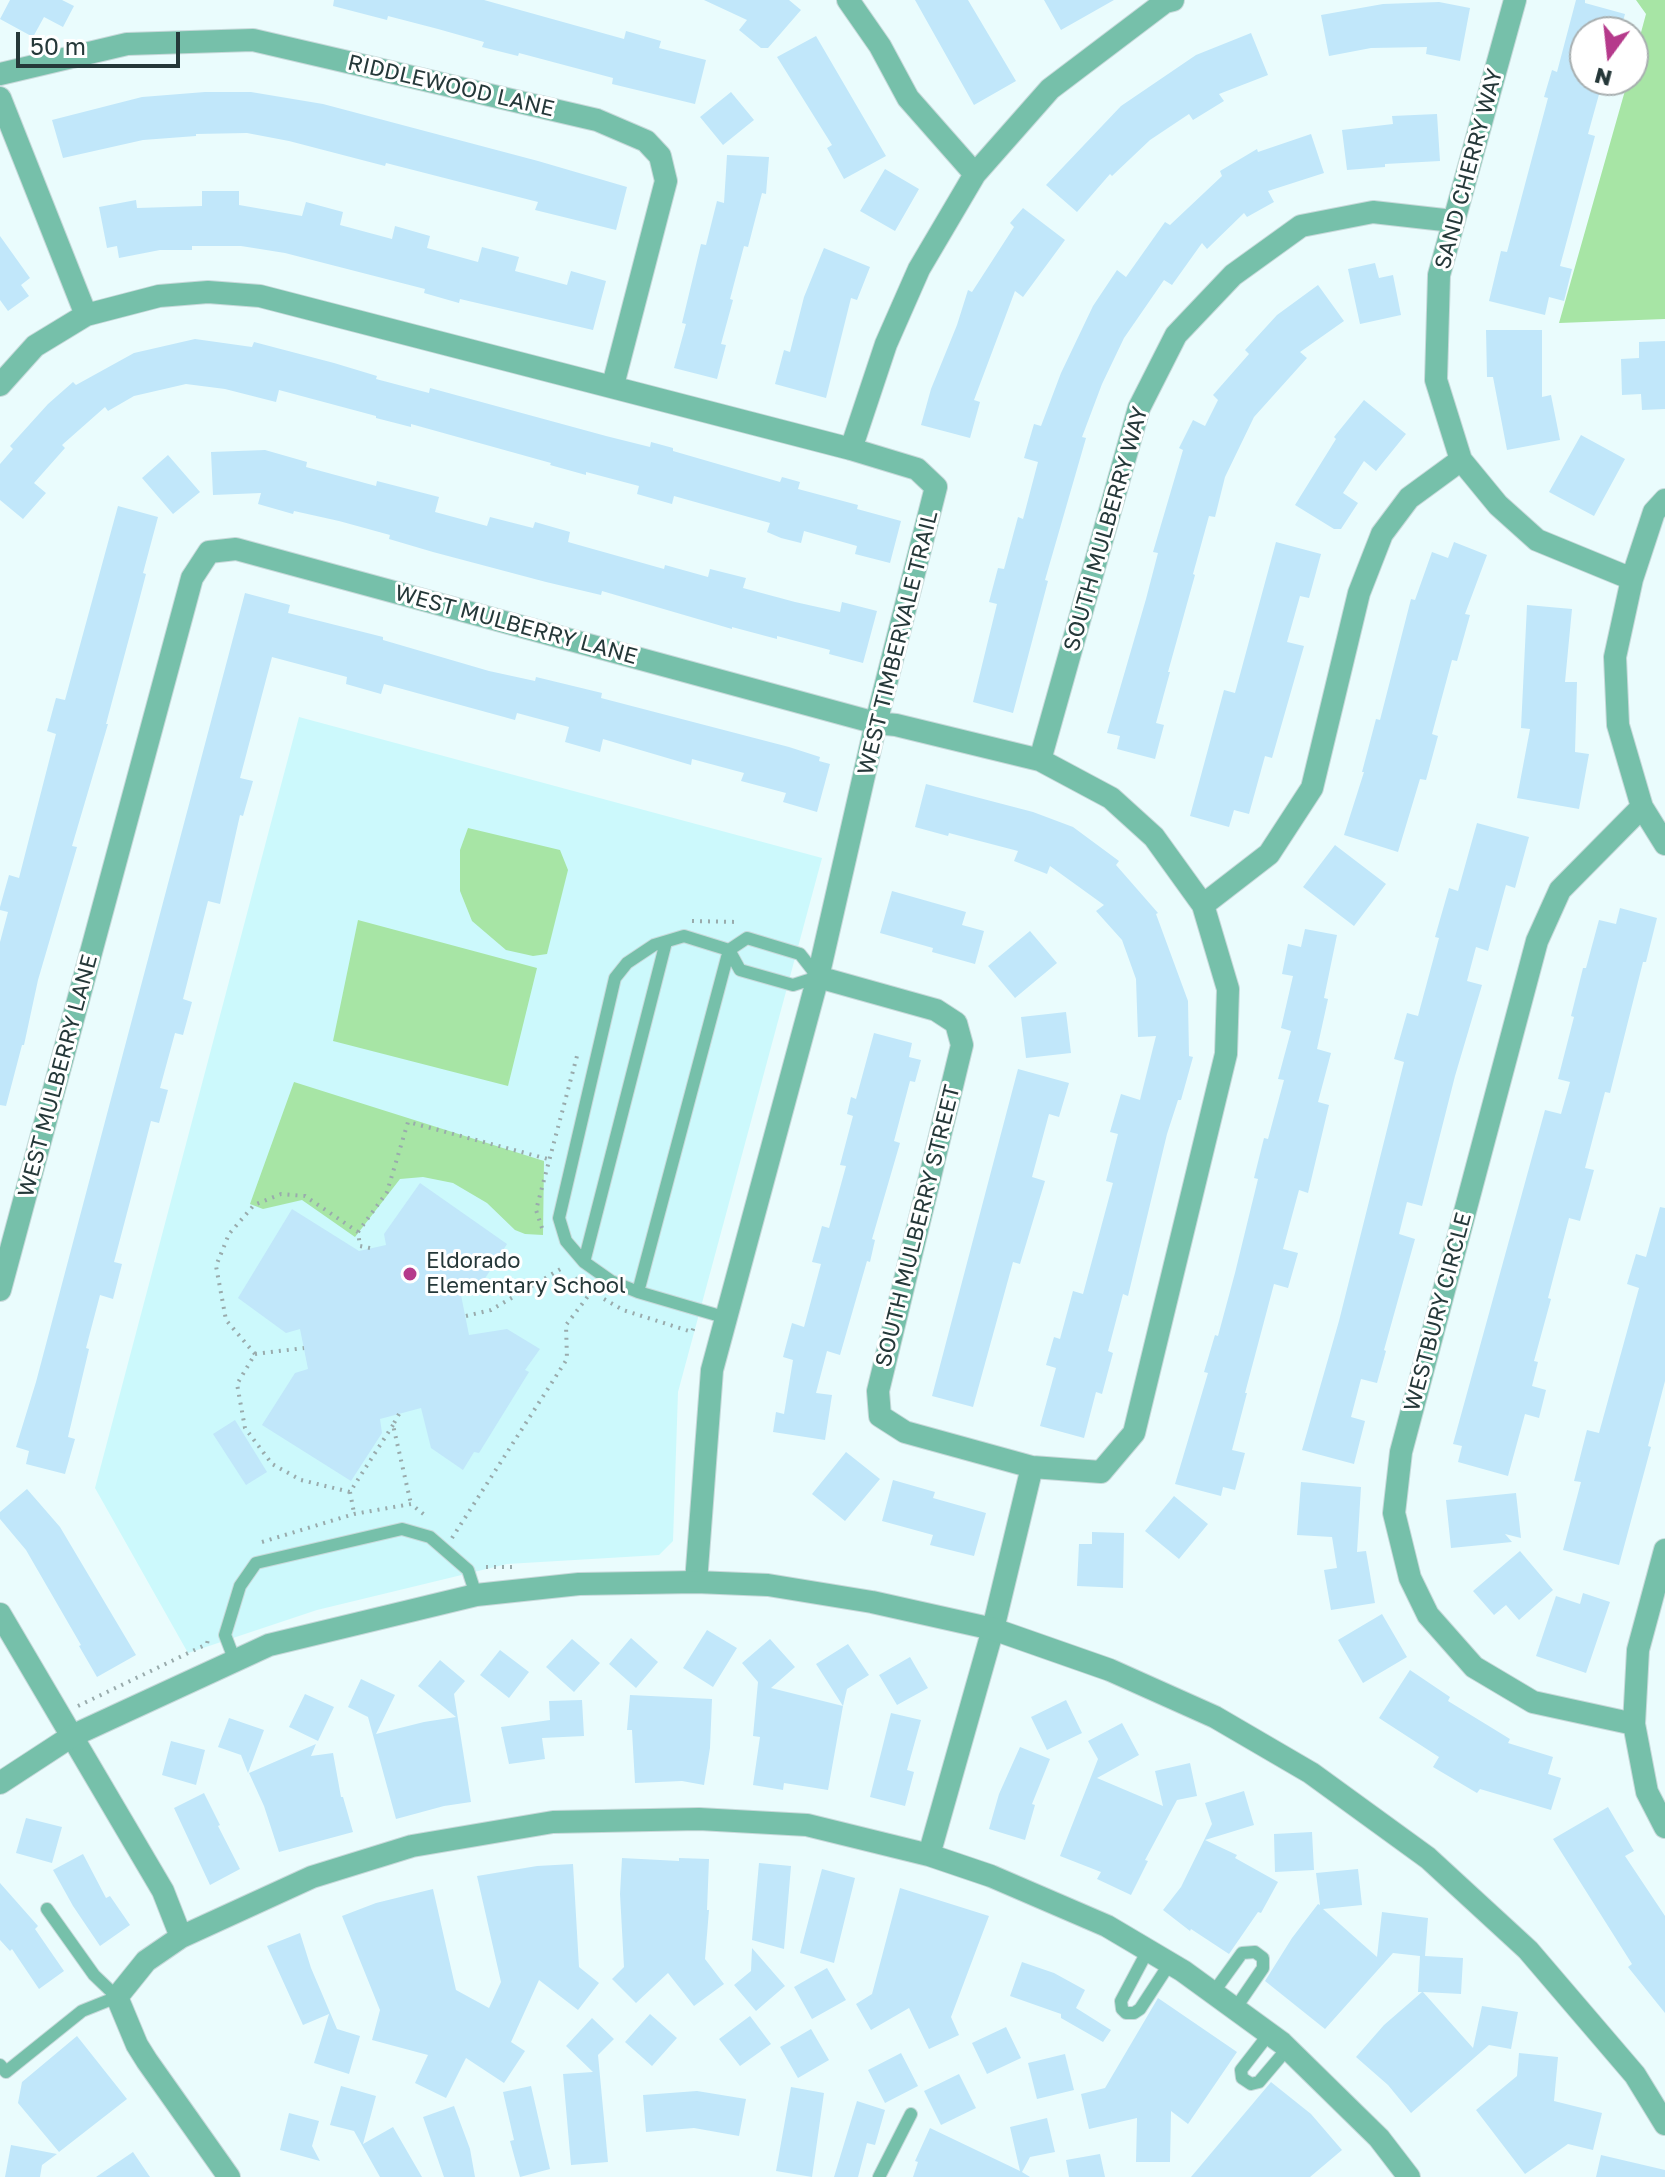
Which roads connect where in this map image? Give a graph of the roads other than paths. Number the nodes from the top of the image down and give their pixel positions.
1 (848, 0) edge
2 (1515, 0) edge
3 (1167, 1) edge
4 (0, 74) edge
5 (0, 98) edge
6 (975, 174) junction
7 (1453, 221) junction
8 (86, 315) junction
9 (0, 385) edge
10 (613, 385) junction
11 (851, 449) junction
12 (1461, 460) junction
13 (1665, 500) edge
14 (1632, 579) junction
15 (876, 723) junction
16 (1040, 760) junction
17 (1642, 807) junction
18 (1665, 844) edge
19 (1203, 905) junction
20 (666, 942) junction
21 (729, 950) junction
22 (818, 977) junction
23 (584, 1262) junction
24 (0, 1290) edge
25 (638, 1292) junction
26 (727, 1318) junction
27 (1032, 1467) junction
28 (1665, 1550) edge
29 (696, 1582) junction
30 (476, 1595) junction
31 (0, 1614) edge
32 (993, 1629) junction
33 (235, 1661) junction
34 (1634, 1724) junction
35 (72, 1736) junction
36 (0, 1783) edge
37 (1665, 1827) edge
38 (929, 1855) junction
39 (47, 1909) dead end
40 (181, 1937) junction
41 (1148, 1950) junction
42 (1170, 1963) junction
43 (1213, 1993) junction
44 (117, 1997) junction
45 (1235, 2009) junction
46 (1269, 2034) junction
47 (1287, 2049) junction
48 (0, 2065) edge
49 (911, 2114) dead end
50 (1665, 2124) edge
51 (229, 2177) edge
52 (879, 2177) edge
53 (1409, 2177) edge

1 - 6 street
2 - 7 street, SAND CHERRY WAY
3 - 6 street
4 - 10 street, RIDDLEWOOD LANE
5 - 8 street
6 - 11 street
7 - 12 street, SAND CHERRY WAY
7 - 16 street, SOUTH MULBERRY WAY
8 - 9 street, WEST TIMBERVALE TRAIL
8 - 10 street, WEST TIMBERVALE TRAIL
10 - 11 street, WEST TIMBERVALE TRAIL
11 - 15 street, WEST TIMBERVALE TRAIL
12 - 14 street, SAND CHERRY WAY
12 - 19 street
13 - 14 street
14 - 17 street
15 - 16 street, WEST MULBERRY LANE
15 - 22 street, WEST TIMBERVALE TRAIL
15 - 24 street, WEST MULBERRY LANE
16 - 19 street, WEST MULBERRY LANE
17 - 18 street
17 - 34 street, WESTBURY CIRCLE
19 - 27 street, WEST MULBERRY LANE
20 - 21 lane
20 - 23 lane
20 - 23 lane
21 - 22 lane
21 - 22 lane
21 - 25 lane
22 - 26 street, WEST TIMBERVALE TRAIL
22 - 27 street, SOUTH MULBERRY STREET
23 - 25 lane
25 - 26 lane
26 - 29 street, WEST TIMBERVALE TRAIL
27 - 32 street
28 - 34 street
29 - 30 street
29 - 32 street
30 - 33 street
30 - 33 lane
31 - 35 street
32 - 38 street
32 - 50 street
33 - 35 street
34 - 37 street
35 - 36 street
35 - 40 street
38 - 40 street
38 - 41 street
39 - 44 lane
40 - 44 street
41 - 42 street
41 - 42 lane
42 - 43 street
43 - 45 street
43 - 45 lane
44 - 48 lane
44 - 51 street
45 - 46 street
46 - 47 street
46 - 47 lane
47 - 53 street
49 - 52 lane

